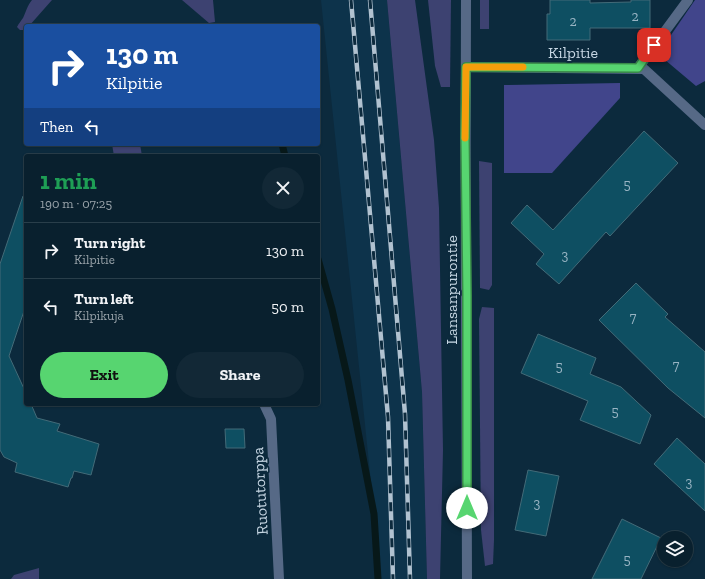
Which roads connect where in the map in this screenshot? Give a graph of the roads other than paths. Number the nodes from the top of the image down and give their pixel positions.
1 (466, 0) edge
2 (688, 0) edge
3 (466, 67) junction
4 (638, 68) junction
5 (705, 125) edge
6 (265, 406) edge
7 (279, 579) edge
8 (467, 579) edge

1 - 3 street, Lansanpurontie
2 - 4 street
3 - 4 street, Kilpitie
3 - 8 street, Lansanpurontie
4 - 5 street, Kilpitie
6 - 7 street, Ruotutorppa

